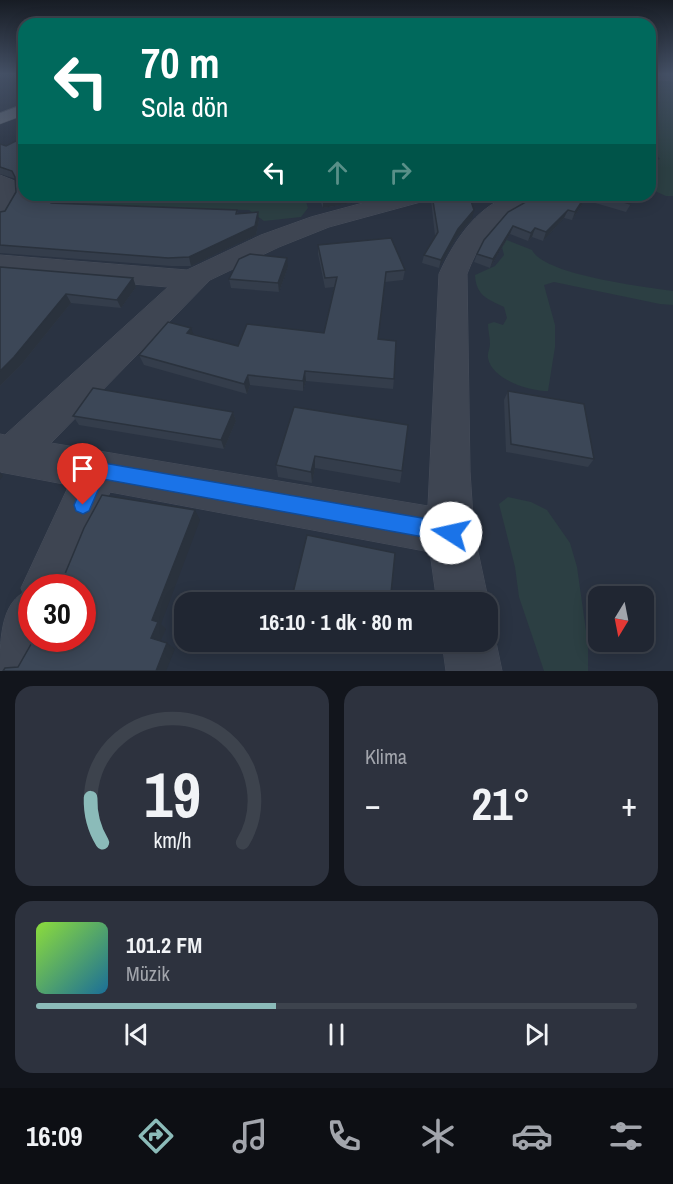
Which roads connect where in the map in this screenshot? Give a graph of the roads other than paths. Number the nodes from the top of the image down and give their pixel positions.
1 (18, 112) edge
2 (0, 119) edge
3 (0, 182) edge
4 (398, 201) edge
5 (506, 201) edge
6 (0, 212) edge
7 (0, 264) edge
8 (192, 280) junction
9 (6, 454) edge
10 (98, 470) junction
11 (451, 533) junction
12 (52, 574) edge
13 (461, 592) edge
14 (18, 641) edge
15 (471, 652) edge
16 (1, 671) edge
17 (474, 671) edge

1 - 2 main road
3 - 6 street
4 - 8 street
5 - 11 street
7 - 8 street
8 - 9 street
9 - 10 street
10 - 11 street
10 - 12 street
11 - 13 street
14 - 16 street
15 - 17 street

